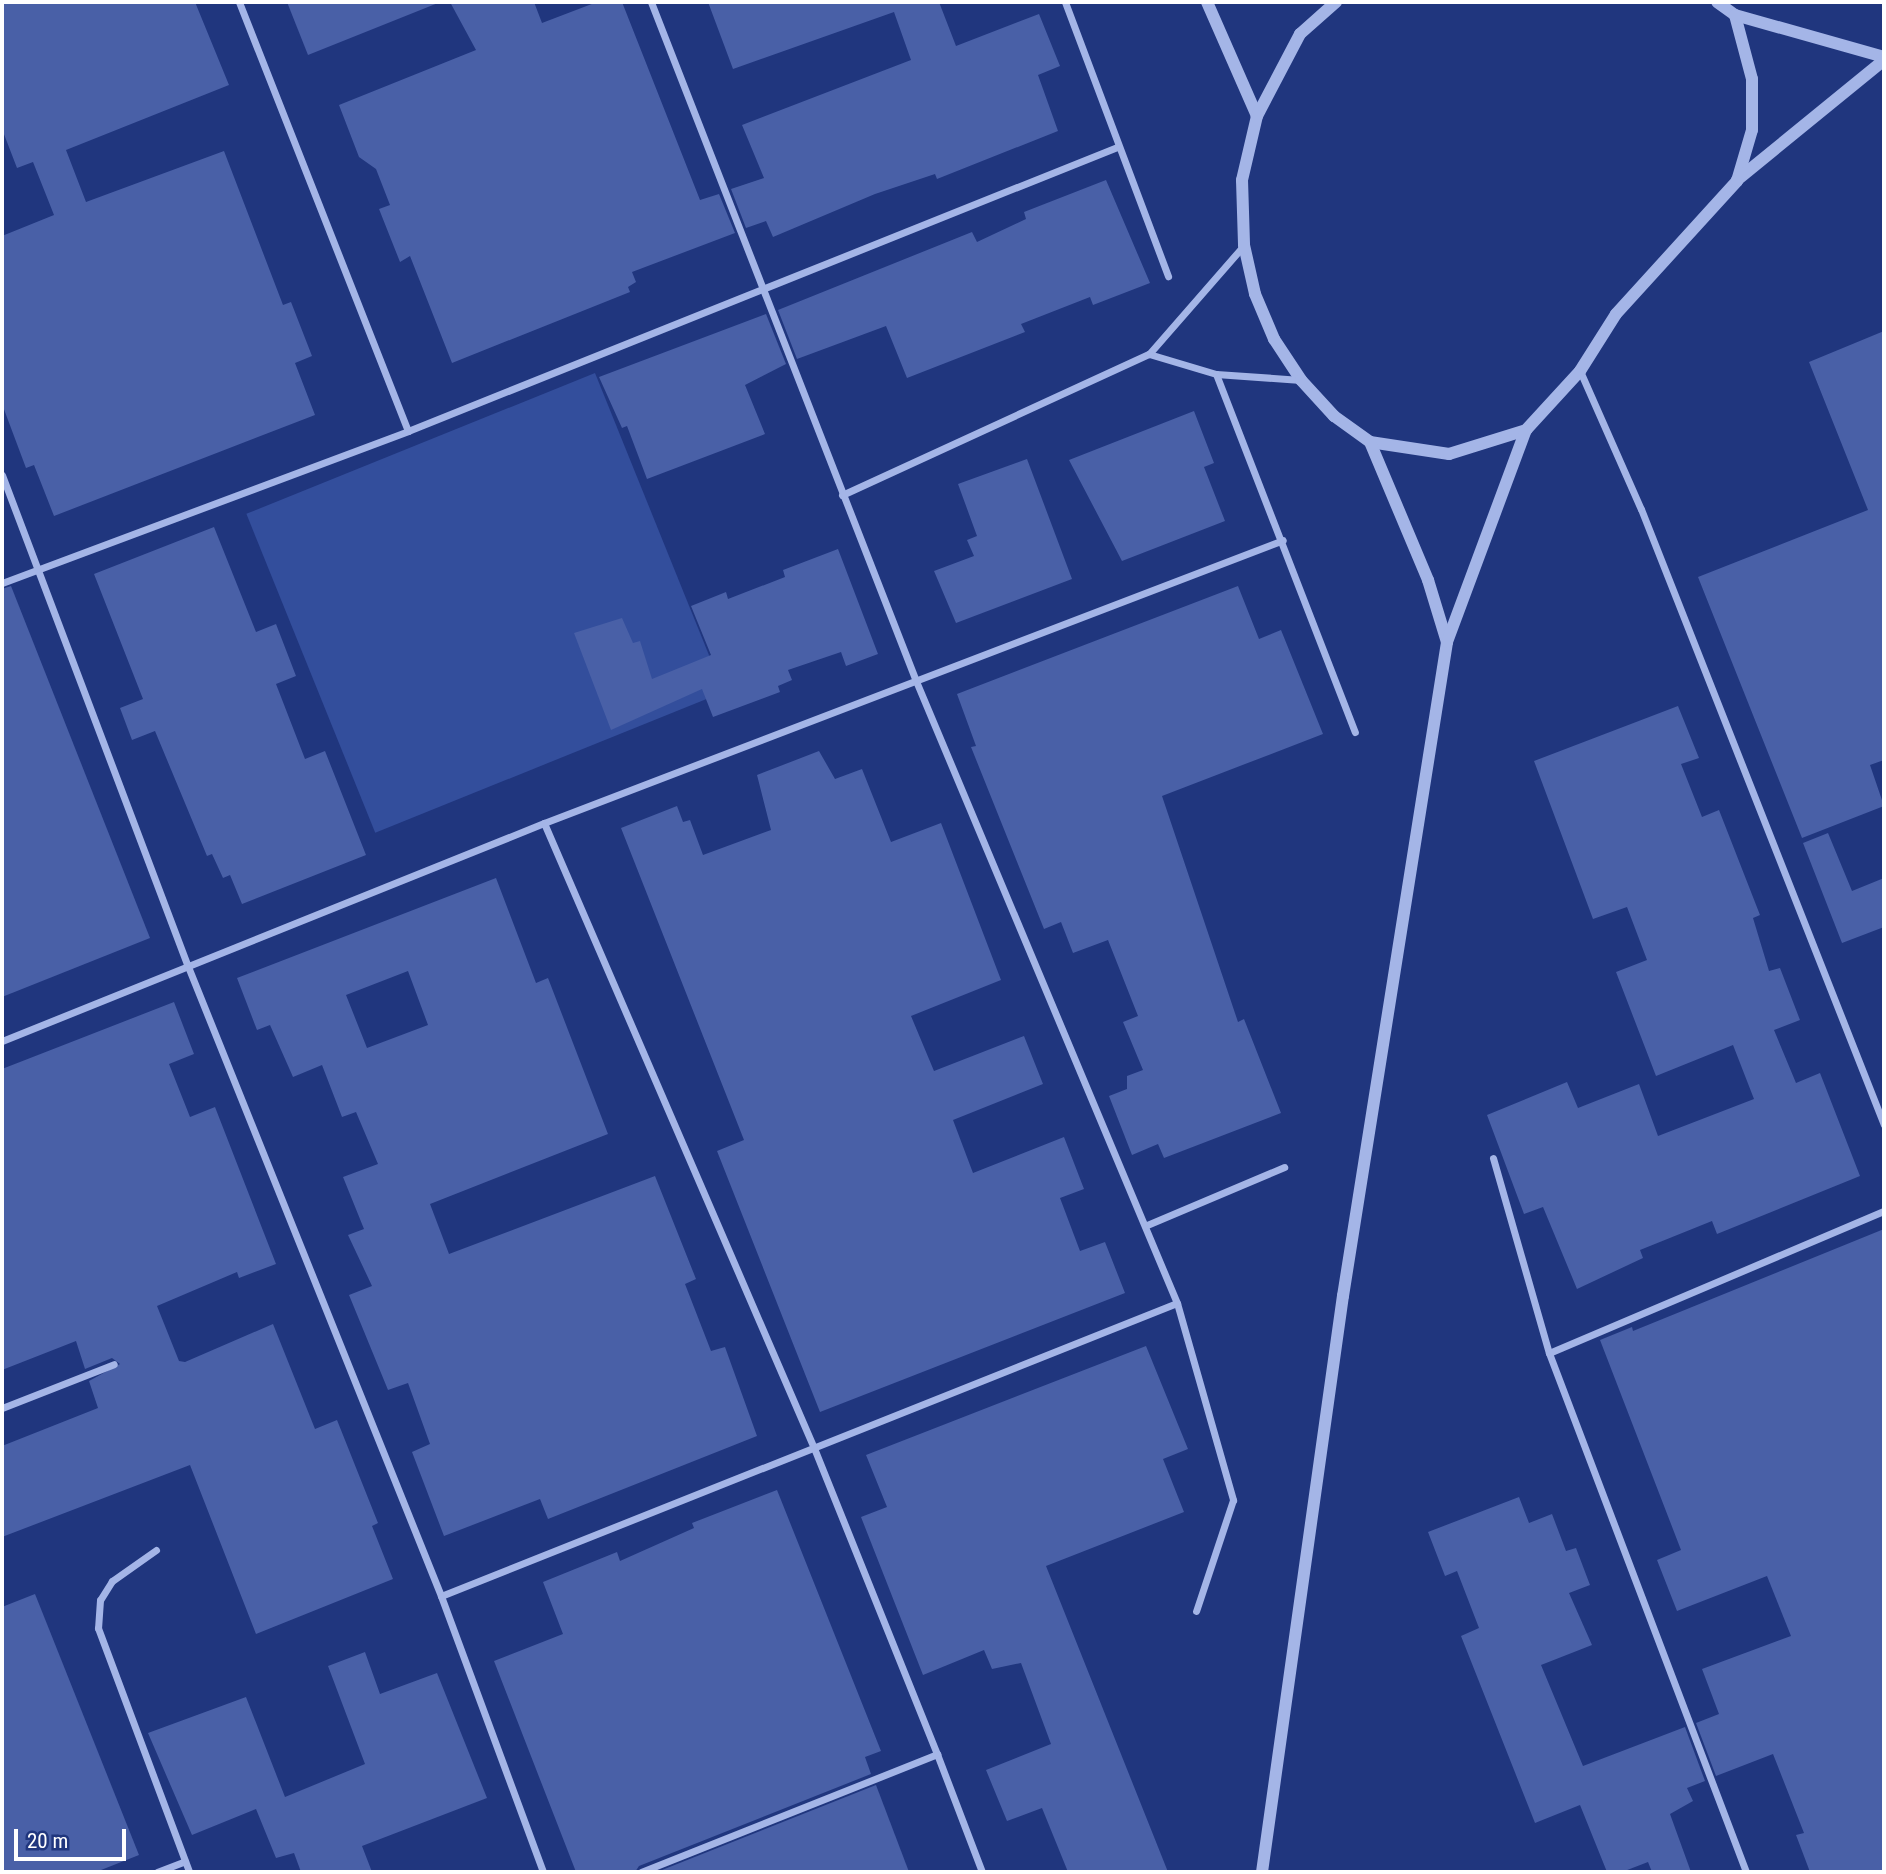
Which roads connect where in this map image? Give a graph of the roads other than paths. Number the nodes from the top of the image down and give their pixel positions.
1 (239, 2) edge
2 (651, 2) edge
3 (1065, 2) edge
4 (1207, 2) edge
5 (1336, 2) edge
6 (1717, 2) edge
7 (1735, 15) junction
8 (1884, 58) edge
9 (1257, 116) junction
10 (1117, 147) junction
11 (1737, 181) junction
12 (1244, 245) junction
13 (1168, 276) dead end
14 (765, 291) junction
15 (1149, 354) junction
16 (1580, 371) junction
17 (1216, 374) junction
18 (1301, 380) junction
19 (1526, 430) junction
20 (408, 431) junction
21 (1370, 442) junction
22 (2, 475) edge
23 (842, 495) junction
24 (1283, 540) junction
25 (39, 568) junction
26 (2, 583) edge
27 (1447, 642) junction
28 (916, 681) junction
29 (1355, 732) dead end
30 (544, 823) junction
31 (187, 964) junction
32 (2, 1041) edge
33 (1884, 1125) edge
34 (1493, 1158) dead end
35 (1284, 1167) dead end
36 (1884, 1211) edge
37 (1147, 1225) junction
38 (1177, 1303) junction
39 (1549, 1353) junction
40 (114, 1364) dead end
41 (2, 1408) edge
42 (814, 1448) junction
43 (156, 1550) dead end
44 (441, 1596) junction
45 (1196, 1611) dead end
46 (937, 1754) junction
47 (185, 1861) junction
48 (157, 1872) edge
49 (189, 1872) edge
50 (542, 1872) edge
51 (641, 1872) edge
52 (982, 1872) edge
53 (1262, 1872) edge
54 (1746, 1872) edge

1 - 20 street
2 - 14 street
3 - 10 street
4 - 9 street
5 - 9 street
6 - 7 street
7 - 8 street
7 - 11 street
8 - 11 street
9 - 12 street
10 - 13 street
10 - 14 street
11 - 16 street
12 - 15 street
12 - 18 street
14 - 20 street
14 - 23 street
15 - 17 street
15 - 23 street
16 - 19 street
16 - 33 street
17 - 18 street
17 - 24 street
18 - 21 street
19 - 21 street
19 - 27 street
20 - 25 street
21 - 27 street
22 - 25 street
23 - 28 street
24 - 28 street
24 - 29 street
25 - 26 street
25 - 31 street
27 - 53 street
28 - 30 street
28 - 37 street
30 - 31 street
30 - 42 street
31 - 32 street
31 - 44 street
34 - 39 street
35 - 37 street
36 - 39 street
37 - 38 street
38 - 42 street
38 - 45 street
39 - 54 street
40 - 41 street
42 - 44 street
42 - 46 street
43 - 47 street
44 - 50 street
46 - 51 street
46 - 52 street
47 - 48 street
47 - 49 street

